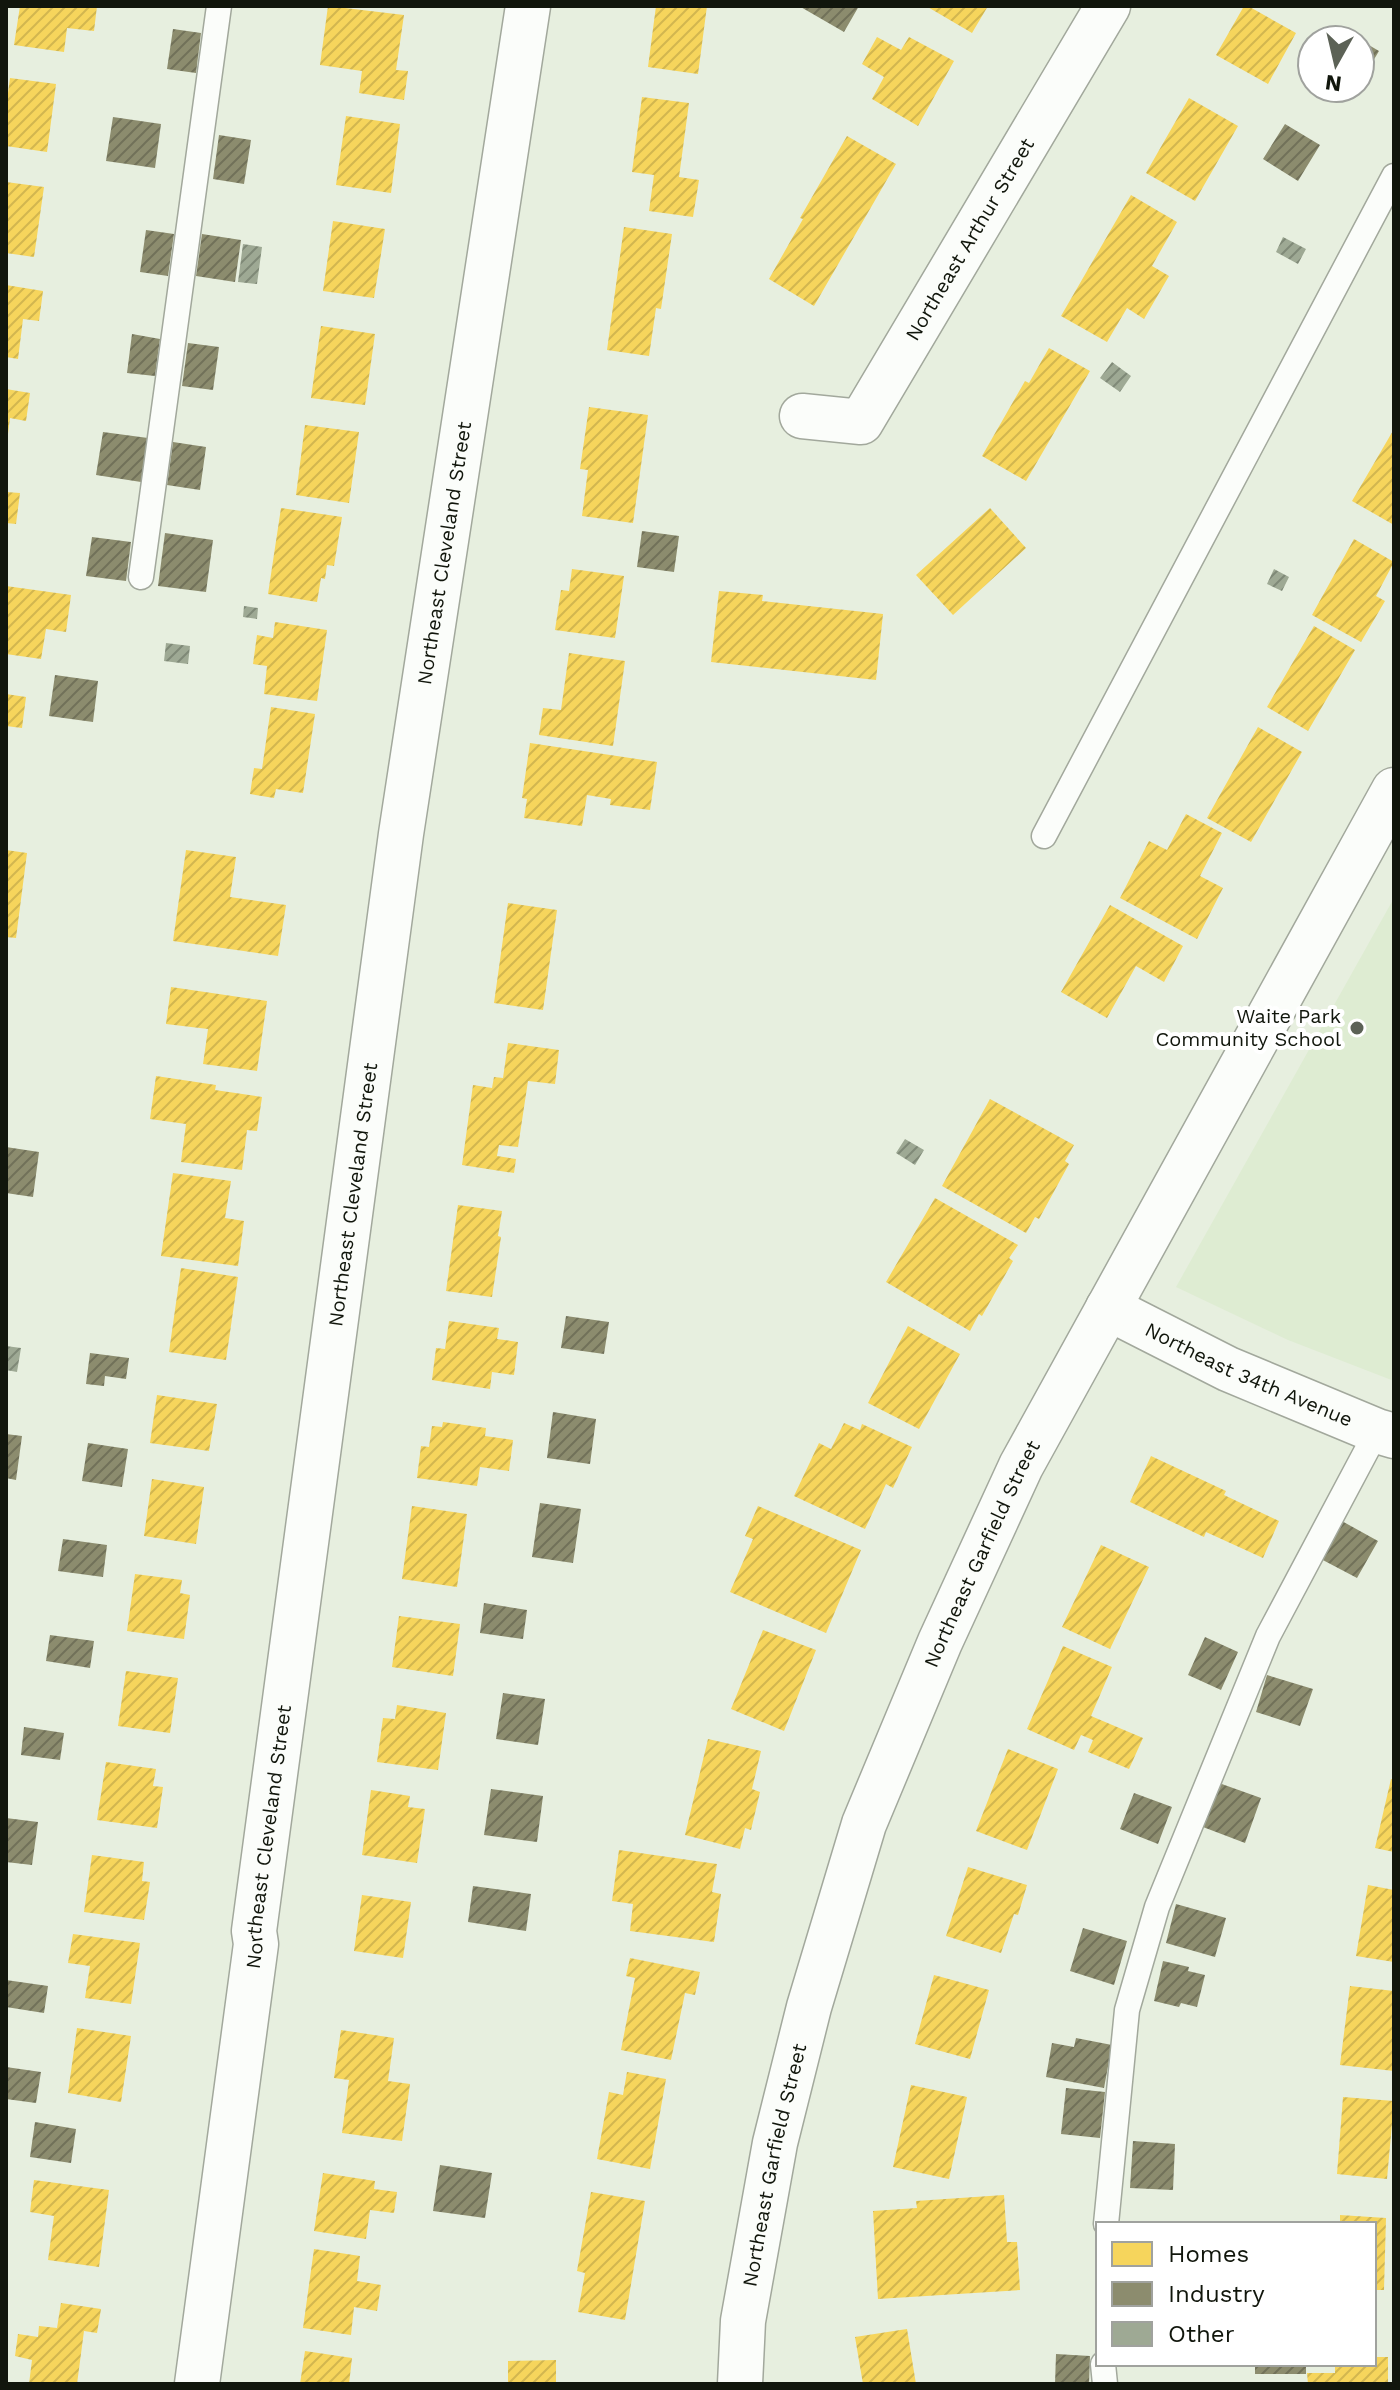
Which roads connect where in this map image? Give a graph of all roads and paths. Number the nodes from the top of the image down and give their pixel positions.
1 (219, 6) edge
2 (528, 6) edge
3 (1108, 6) edge
4 (1394, 176) edge
5 (802, 416) dead end
6 (141, 577) dead end
7 (1394, 790) edge
8 (1044, 836) dead end
9 (1108, 1308) junction
10 (1386, 1434) edge
11 (1106, 2222) edge
12 (197, 2384) edge
13 (740, 2384) edge

1 - 6 lane
2 - 12 street, Northeast Cleveland Street
3 - 5 street, Northeast Arthur Street
4 - 8 lane
7 - 9 street, Northeast Garfield Street
9 - 10 street, Northeast 34th Avenue
9 - 13 street, Northeast Garfield Street
10 - 11 lane

